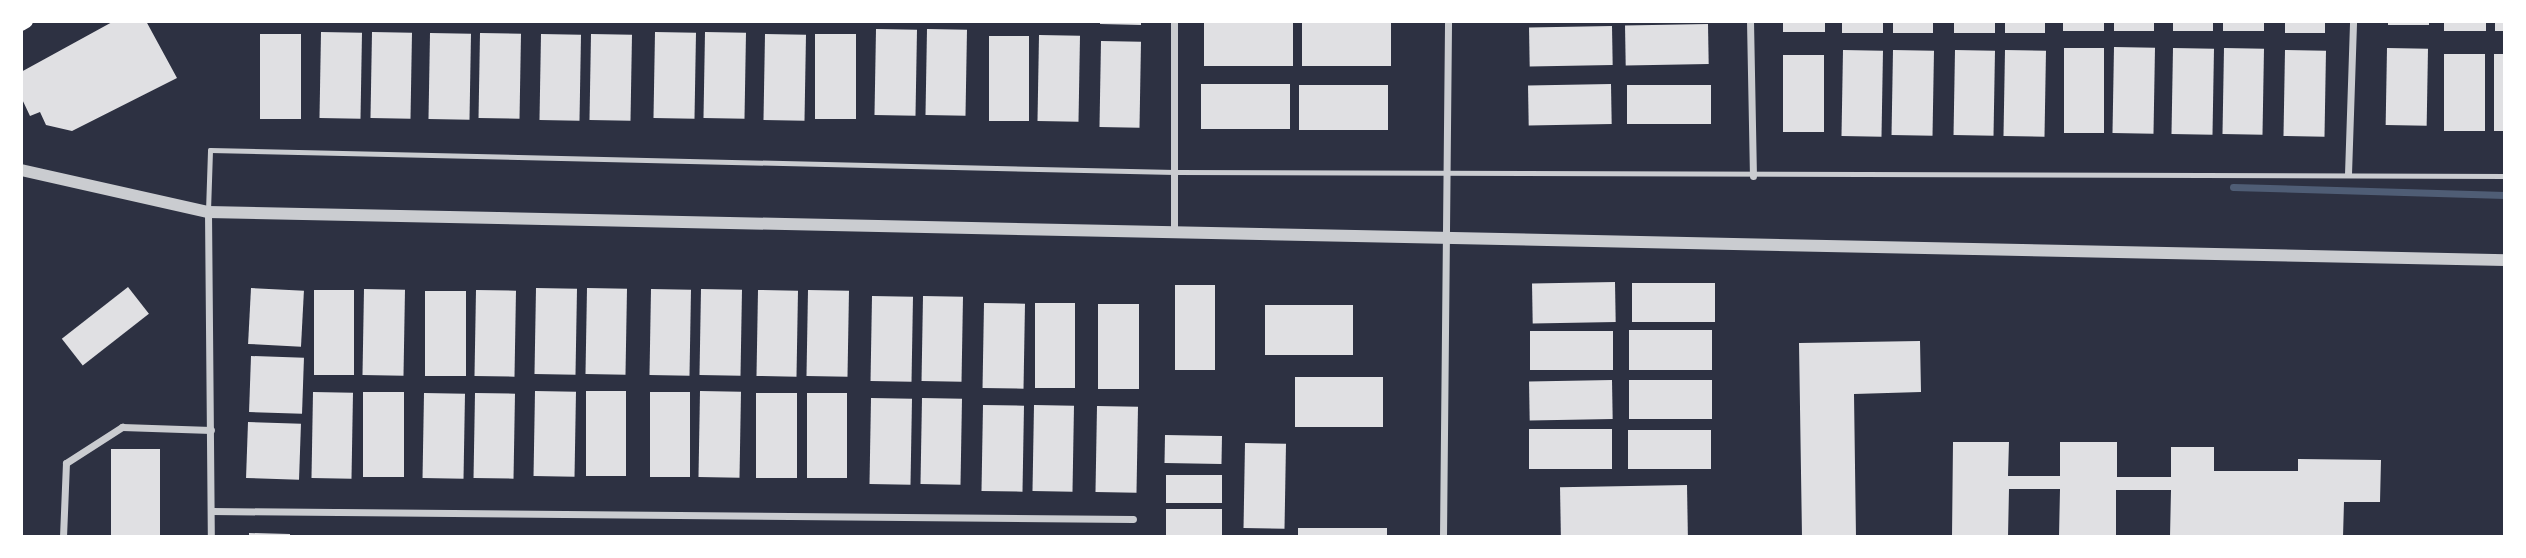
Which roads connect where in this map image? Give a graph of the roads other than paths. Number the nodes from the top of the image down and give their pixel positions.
1 (26, 21) edge
2 (1174, 21) edge
3 (1448, 21) edge
4 (1750, 21) edge
5 (2353, 21) edge
6 (21, 24) edge
7 (21, 170) edge
8 (1175, 172) junction
9 (1446, 172) junction
10 (2348, 174) junction
11 (1753, 176) junction
12 (2505, 176) edge
13 (208, 212) junction
14 (1174, 234) junction
15 (1448, 241) junction
16 (2505, 260) edge
17 (211, 430) junction
18 (212, 511) junction
19 (1133, 519) dead end
20 (63, 537) edge
21 (211, 537) edge
22 (1443, 537) edge

1 - 6 main road
2 - 8 street
3 - 9 street
4 - 11 street
5 - 10 street
7 - 13 street
8 - 9 lane
8 - 13 lane
8 - 14 street
9 - 11 lane
9 - 15 street
10 - 11 lane
10 - 12 lane
13 - 14 street
13 - 17 street
14 - 15 street
15 - 16 street
15 - 22 street
17 - 18 street
17 - 20 street
18 - 19 street
18 - 21 street

